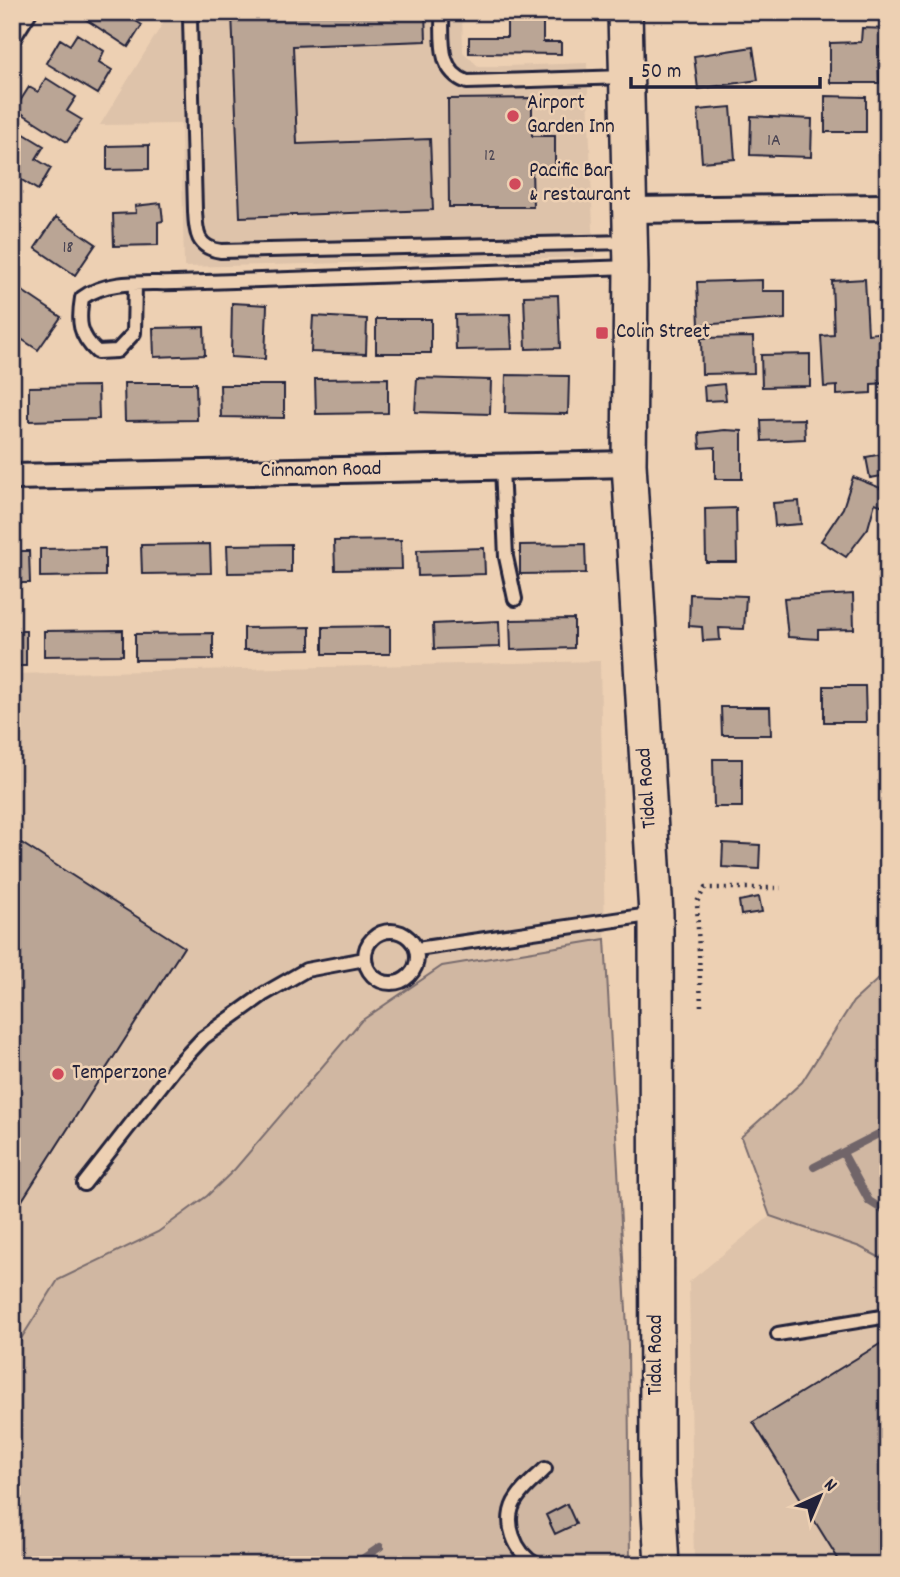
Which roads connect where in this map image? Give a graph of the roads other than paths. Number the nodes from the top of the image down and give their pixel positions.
1 (30, 12) edge
2 (442, 12) edge
3 (625, 12) edge
4 (193, 15) edge
5 (12, 41) edge
6 (625, 77) junction
7 (888, 207) edge
8 (630, 240) junction
9 (135, 285) junction
10 (629, 464) junction
11 (502, 467) junction
12 (12, 477) edge
13 (515, 599) dead end
14 (656, 914) junction
15 (417, 949) junction
16 (365, 959) junction
17 (85, 1184) dead end
18 (888, 1315) edge
19 (778, 1334) dead end
20 (545, 1469) dead end
21 (537, 1565) edge
22 (662, 1565) edge

1 - 5 lane
2 - 6 lane
3 - 6 main road, Tidal Road
4 - 8 lane
6 - 8 main road, Tidal Road
7 - 8 street
8 - 9 lane
8 - 10 main road, Tidal Road
9 - 9 lane
10 - 11 street, Cinnamon Road
10 - 14 main road, Tidal Road
11 - 12 street, Cinnamon Road
11 - 13 lane
14 - 15 lane
14 - 22 main road, Tidal Road
15 - 16 lane
15 - 16 lane
16 - 17 lane
18 - 19 lane
20 - 21 lane

